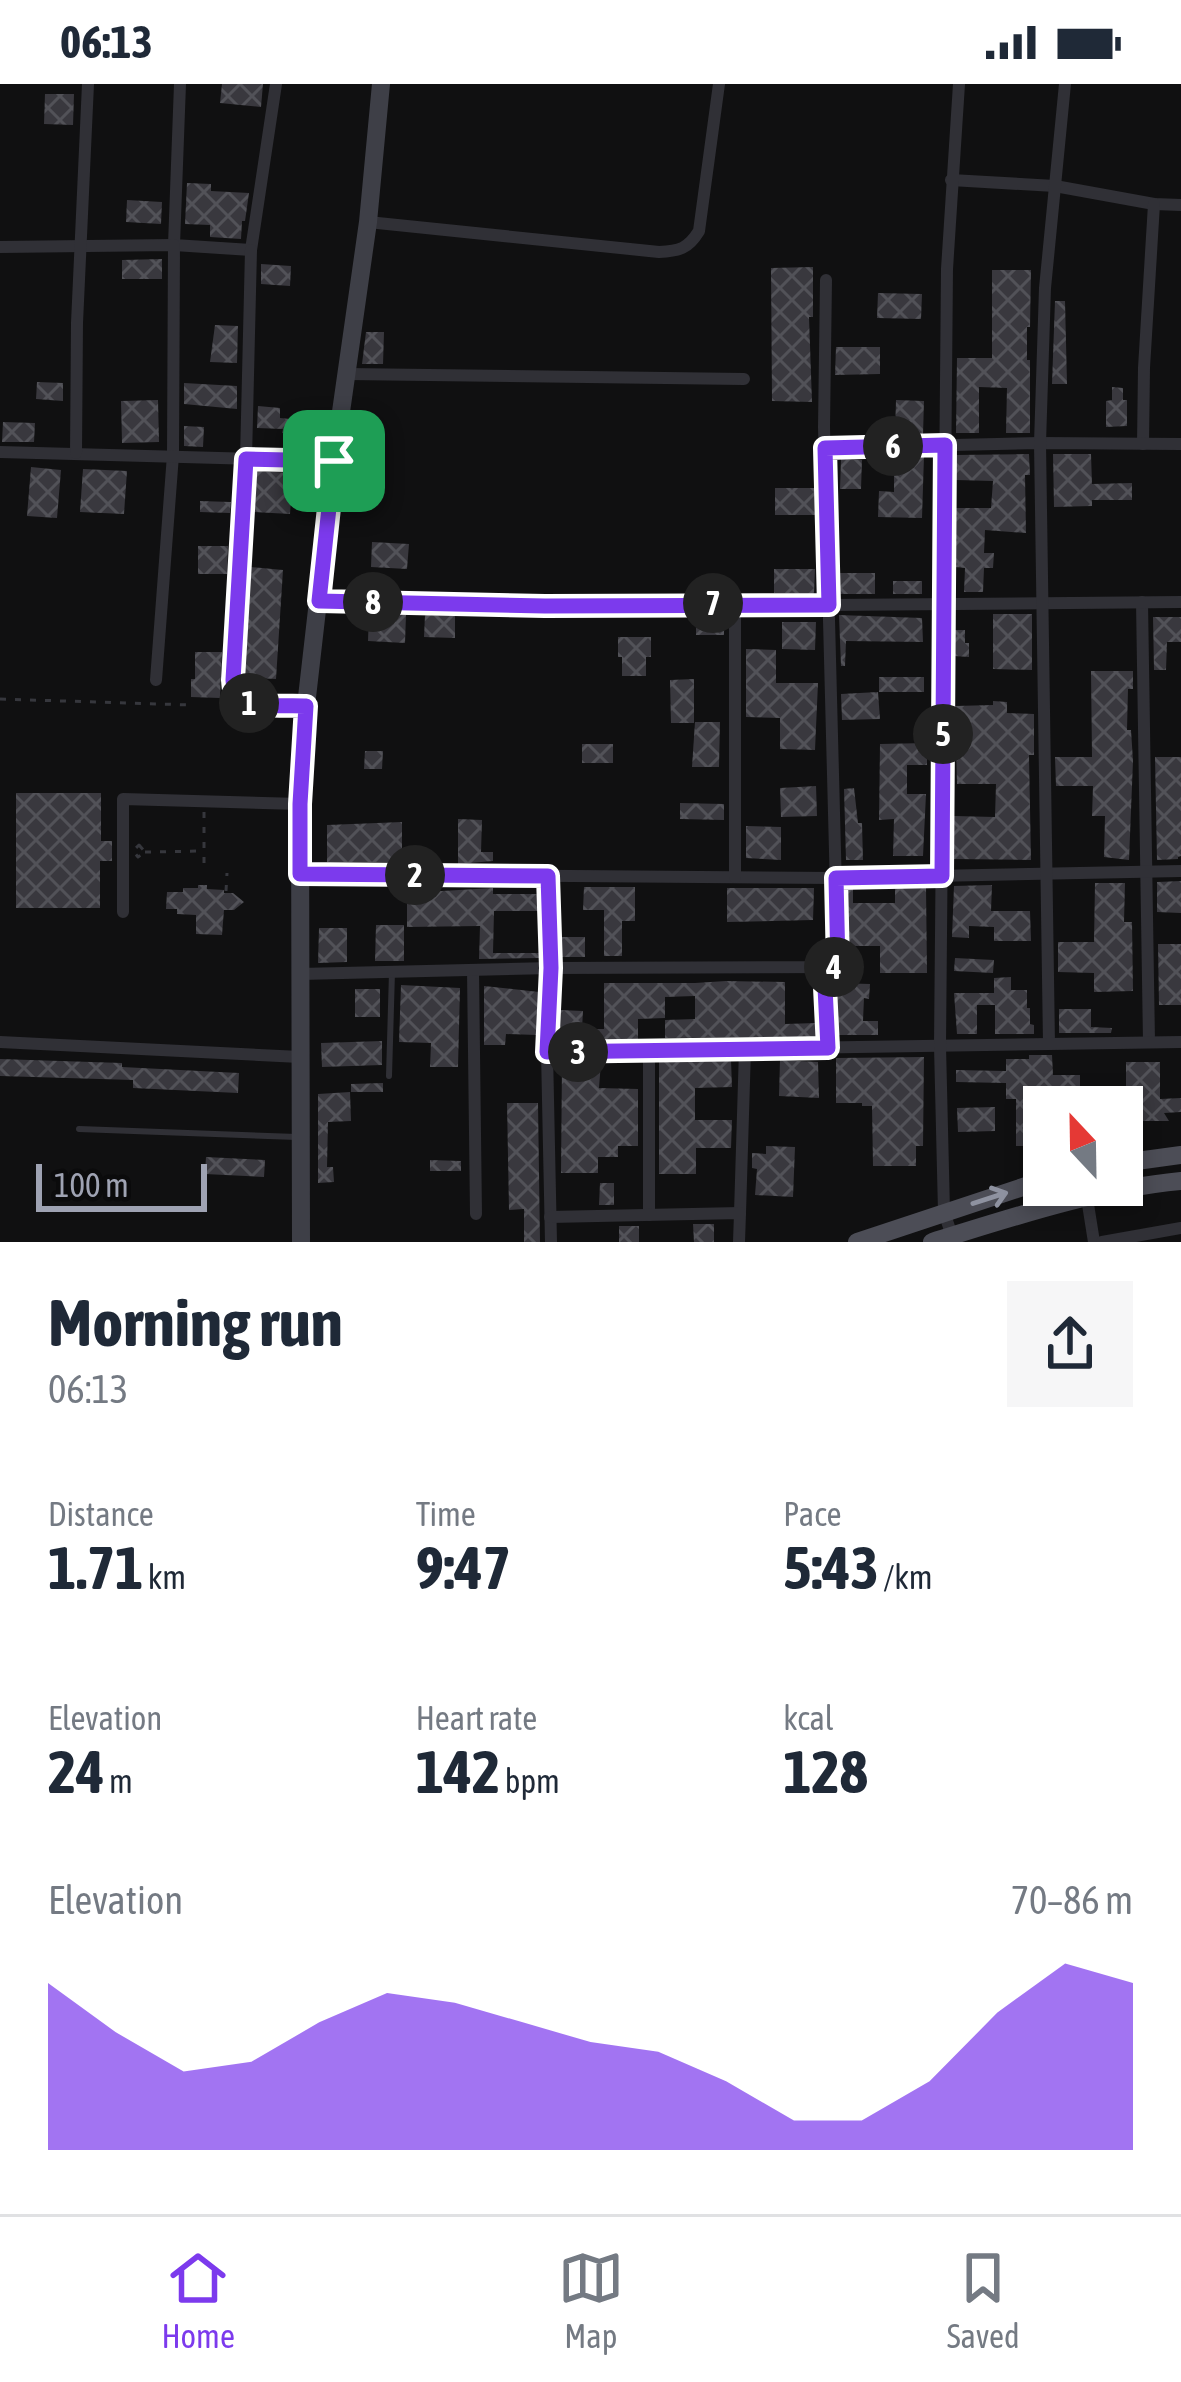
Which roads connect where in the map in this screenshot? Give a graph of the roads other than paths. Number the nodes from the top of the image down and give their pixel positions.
1 (88, 84) edge
2 (180, 84) edge
3 (276, 84) edge
4 (381, 84) edge
5 (718, 84) edge
6 (959, 84) edge
7 (1065, 84) edge
8 (951, 180) junction
9 (1055, 187) junction
10 (1154, 204) junction
11 (1181, 205) edge
12 (368, 222) junction
13 (174, 245) junction
14 (82, 246) junction
15 (0, 247) edge
16 (251, 250) junction
17 (826, 280) dead end
18 (347, 374) junction
19 (744, 379) dead end
20 (1040, 442) junction
21 (1143, 444) junction
22 (1181, 444) edge
23 (945, 445) junction
24 (825, 448) junction
25 (0, 452) edge
26 (76, 453) junction
27 (172, 455) junction
28 (246, 459) junction
29 (334, 461) junction
30 (319, 601) junction
31 (1142, 602) junction
32 (1181, 602) edge
33 (735, 603) junction
34 (1042, 603) junction
35 (944, 604) junction
36 (829, 605) junction
37 (156, 680) dead end
38 (306, 706) junction
39 (300, 804) junction
40 (1146, 872) junction
41 (1181, 872) edge
42 (300, 874) junction
43 (1046, 874) junction
44 (548, 876) junction
45 (942, 876) junction
46 (735, 878) junction
47 (836, 878) junction
48 (123, 912) dead end
49 (824, 967) junction
50 (551, 968) junction
51 (472, 970) junction
52 (392, 972) junction
53 (300, 974) junction
54 (0, 1042) edge
55 (1149, 1042) junction
56 (1181, 1042) edge
57 (1049, 1044) junction
58 (940, 1046) junction
59 (828, 1048) junction
60 (745, 1049) junction
61 (649, 1051) junction
62 (547, 1052) junction
63 (300, 1057) junction
64 (389, 1076) dead end
65 (79, 1129) dead end
66 (299, 1138) junction
67 (1181, 1155) edge
68 (1143, 1160) edge
69 (1181, 1181) edge
70 (1143, 1186) edge
71 (1023, 1187) edge
72 (1049, 1206) edge
73 (1089, 1206) edge
74 (944, 1212) junction
75 (740, 1213) junction
76 (476, 1214) dead end
77 (649, 1215) junction
78 (550, 1217) junction
79 (1181, 1228) edge
80 (952, 1236) junction
81 (301, 1242) edge
82 (550, 1242) edge
83 (740, 1242) edge
84 (857, 1242) edge
85 (932, 1242) edge
86 (1098, 1242) edge

1 - 14 street
2 - 13 street
3 - 16 street
4 - 12 street
5 - 12 street
6 - 8 street
7 - 9 street
8 - 9 street
8 - 23 street
9 - 10 street
9 - 20 street
10 - 11 street
10 - 21 street
12 - 18 street
13 - 14 street
13 - 16 street
13 - 27 street
14 - 15 street
14 - 26 street
16 - 28 street
17 - 24 street
18 - 19 street
18 - 29 street
20 - 21 street
20 - 23 street
20 - 34 street
21 - 22 street
23 - 24 street
23 - 35 street
24 - 36 street
25 - 26 street
26 - 27 street
27 - 28 street
27 - 37 street
28 - 29 street
28 - 38 street
29 - 30 street
30 - 33 street
30 - 38 street
31 - 32 street
31 - 34 street
31 - 40 street
33 - 36 street
33 - 46 street
34 - 35 street
34 - 43 street
35 - 36 street
35 - 45 street
36 - 47 street
38 - 39 street
39 - 42 street
39 - 48 street
40 - 41 street
40 - 43 street
40 - 55 street
42 - 44 street
42 - 53 street
43 - 45 street
43 - 57 street
44 - 46 street
44 - 50 street
45 - 47 street
45 - 58 street
46 - 47 street
47 - 49 street
49 - 50 street
49 - 59 street
50 - 51 street
50 - 62 street
51 - 52 street
51 - 76 street
52 - 53 street
52 - 64 lane
53 - 63 street
54 - 63 street
55 - 56 street
55 - 57 street
57 - 58 street
58 - 59 street
58 - 74 street
59 - 60 street
60 - 61 street
60 - 75 street
61 - 62 street
61 - 77 street
62 - 78 street
63 - 66 street
65 - 66 lane
66 - 81 street
67 - 68 main road
69 - 70 main road
74 -> 71 main road
72 - 80 main road
73 - 86 street
74 - 80 street
74 - 84 main road
75 - 77 street
75 - 83 street
77 - 78 street
78 - 82 street
79 - 86 street
80 - 85 main road

